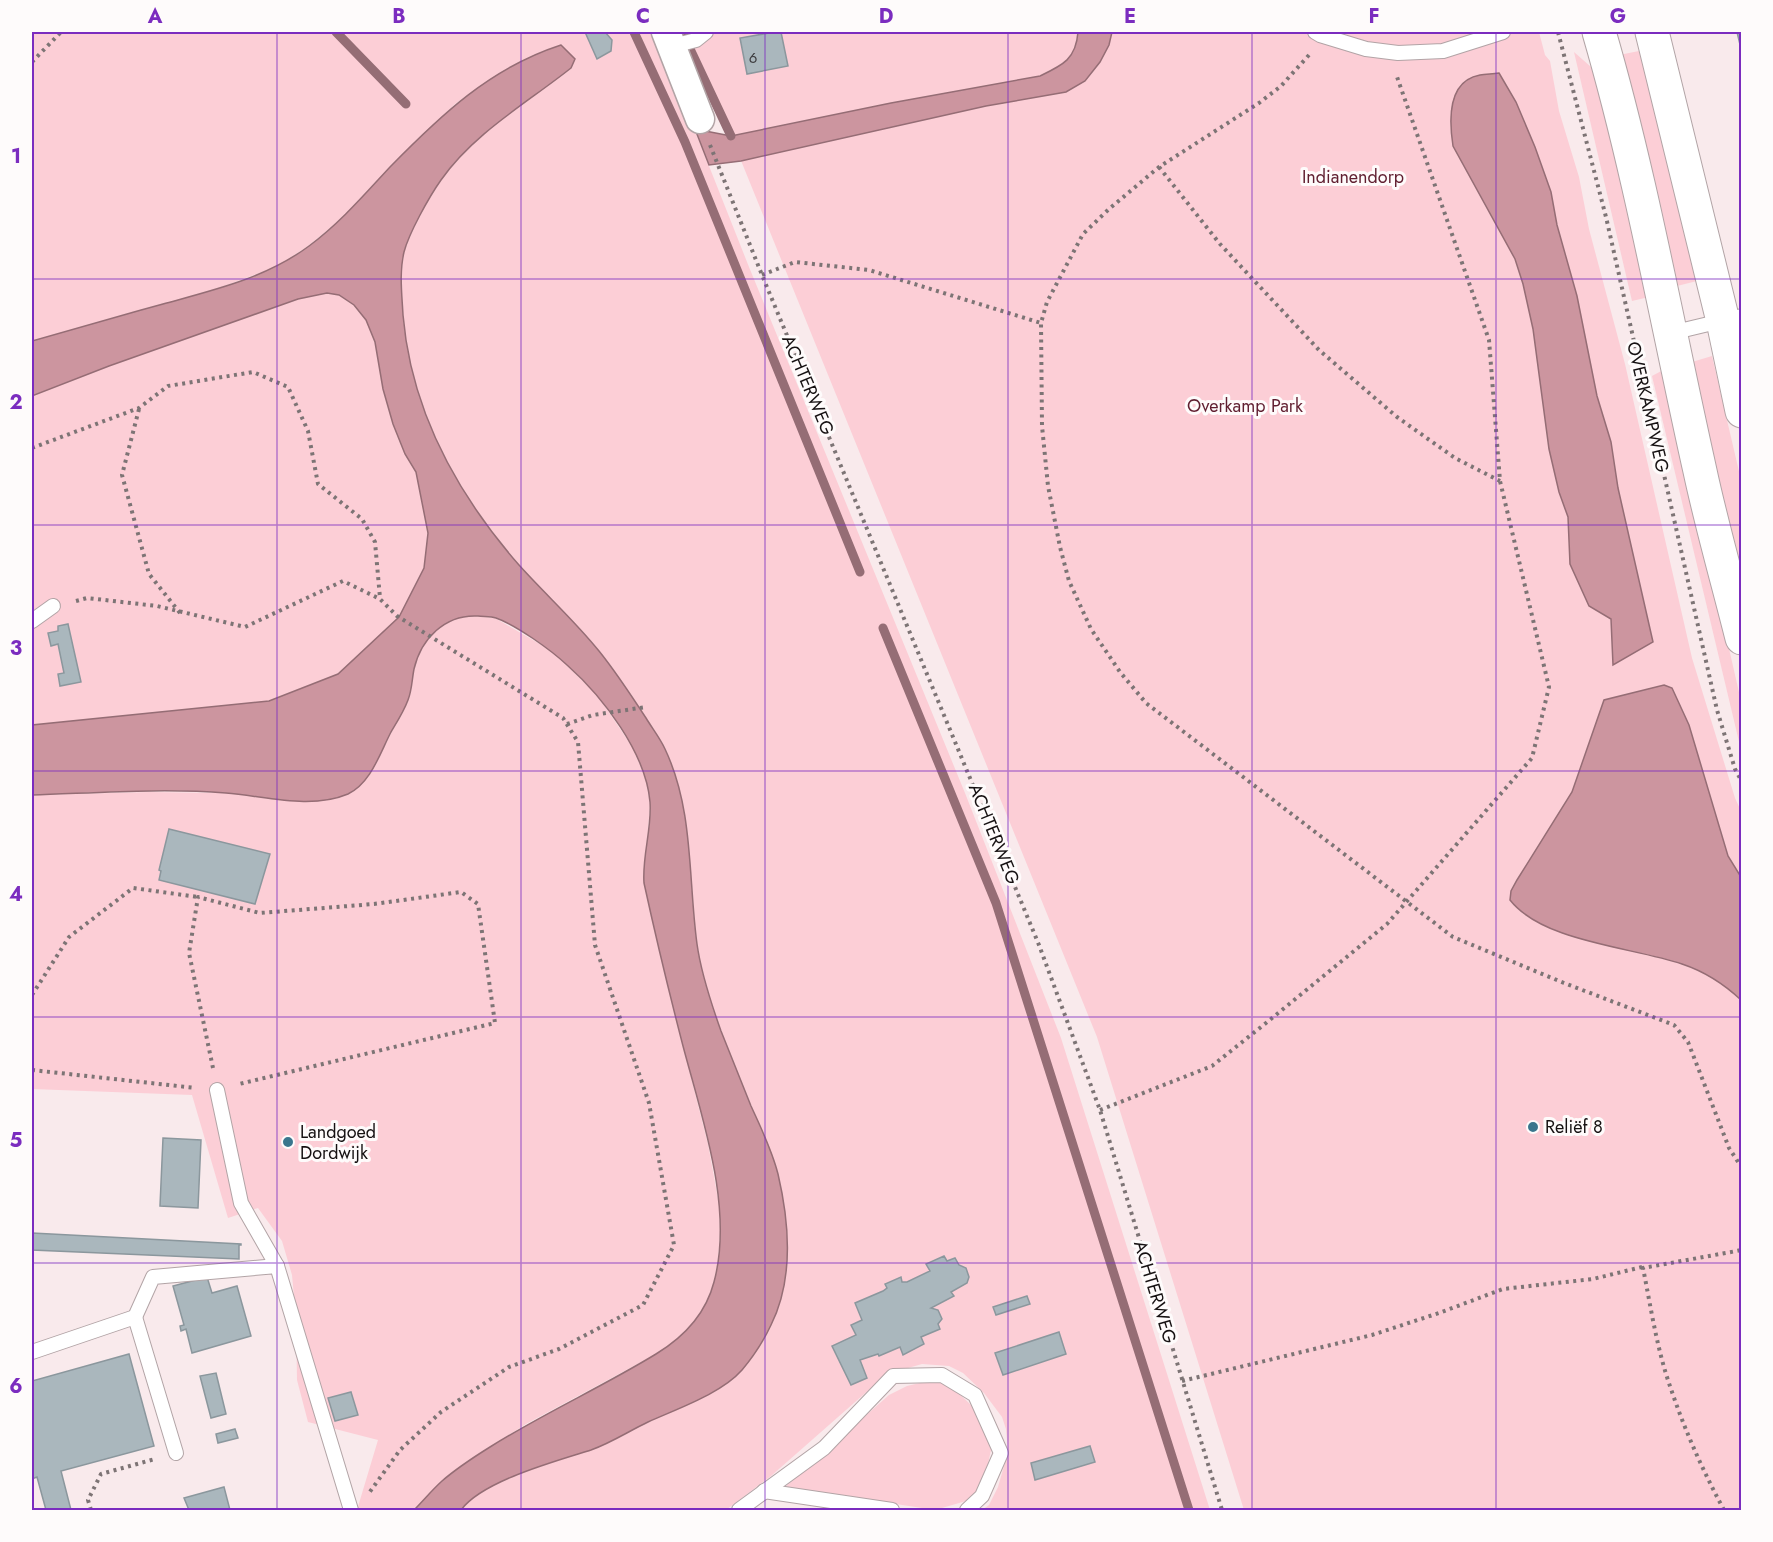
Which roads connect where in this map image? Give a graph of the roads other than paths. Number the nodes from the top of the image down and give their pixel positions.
1 (1503, 32) edge
2 (1599, 32) edge
3 (1652, 32) edge
4 (1318, 33) edge
5 (684, 39) edge
6 (700, 119) dead end
7 (1732, 319) edge
8 (1671, 333) junction
9 (1742, 411) edge
10 (53, 606) road end
11 (32, 621) edge
12 (1742, 638) edge
13 (217, 1090) road end
14 (277, 1266) junction
15 (135, 1317) junction
16 (32, 1352) edge
17 (176, 1453) road end
18 (764, 1491) junction
19 (797, 1496) junction
20 (357, 1506) edge
21 (739, 1510) edge
22 (798, 1510) edge
23 (892, 1510) edge
24 (967, 1510) edge

1 - 4 lane
2 - 8 street, OVERKAMPWEG
3 - 7 street
5 - 6 street
7 - 8 lane
7 - 9 street
8 - 12 street, OVERKAMPWEG
10 - 11 lane
13 - 14 lane
14 - 15 lane
14 - 20 lane
15 - 16 lane
15 - 17 lane
18 - 19 lane
18 - 21 lane
18 - 24 lane
19 - 22 lane
19 - 23 lane

